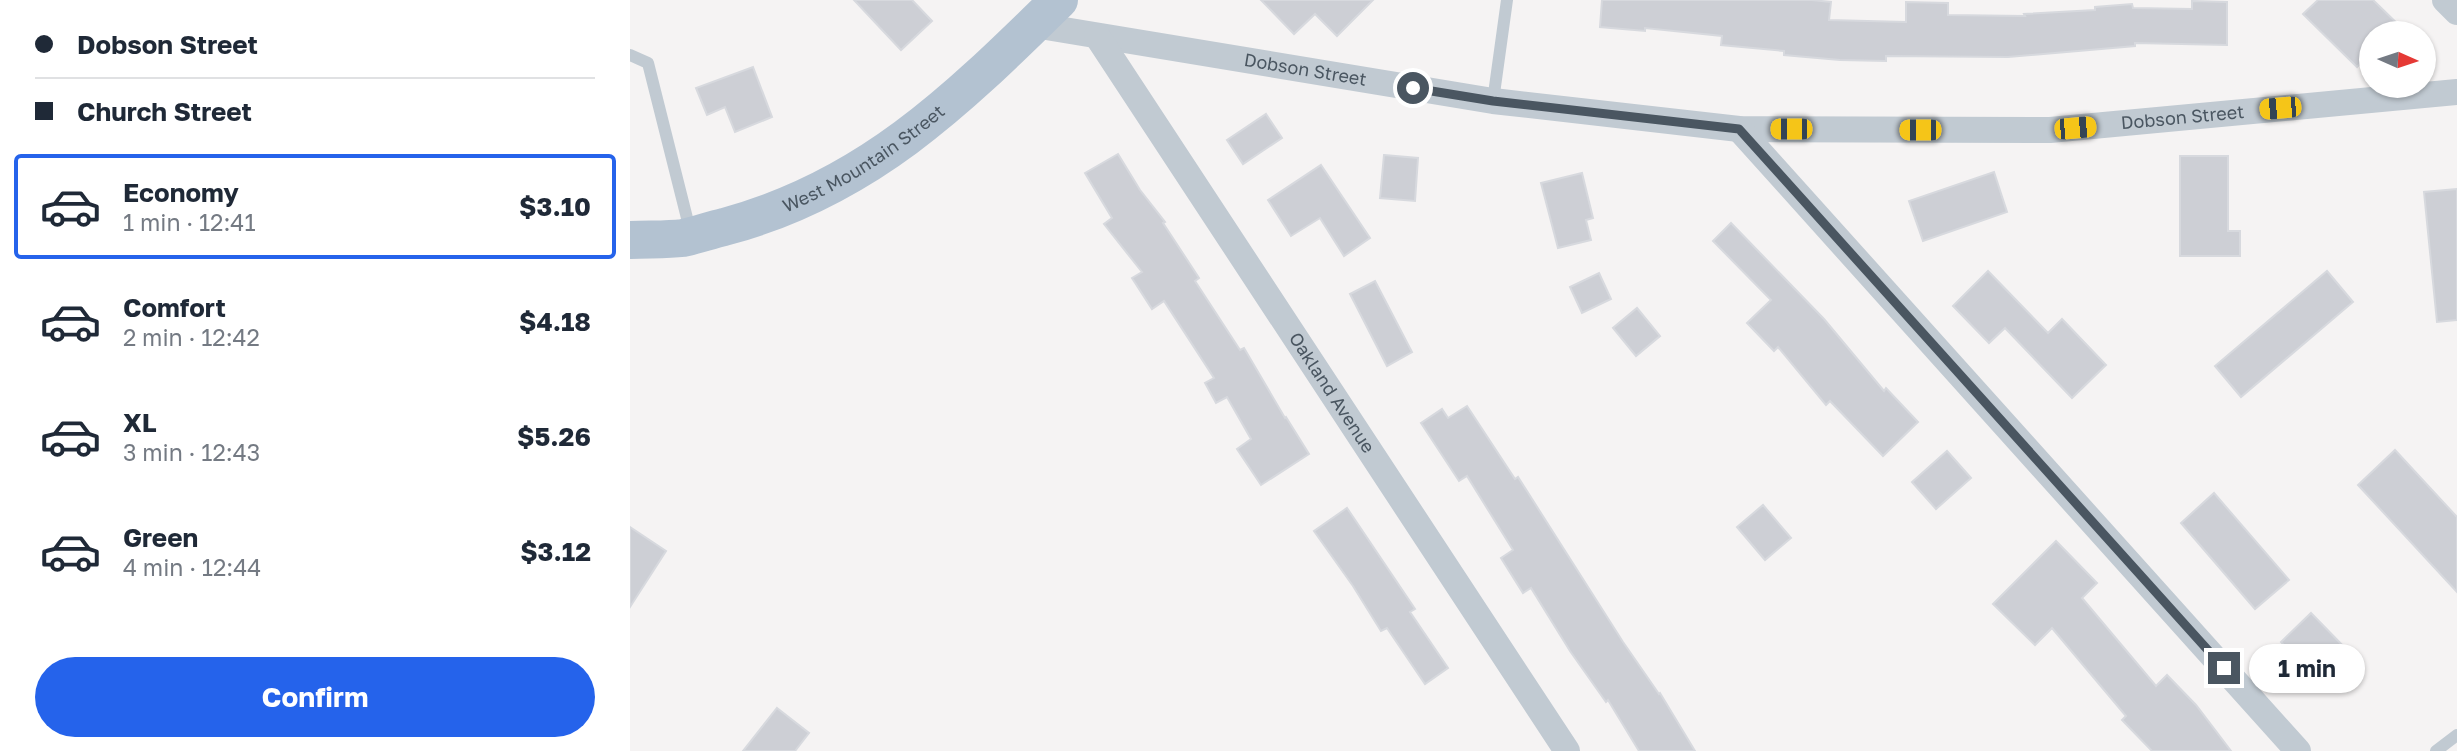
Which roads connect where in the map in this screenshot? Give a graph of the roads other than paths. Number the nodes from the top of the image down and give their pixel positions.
1 (1507, 0) edge
2 (2445, 0) edge
3 (1047, 12) edge
4 (2457, 12) edge
5 (1097, 36) junction
6 (630, 55) edge
7 (2457, 92) edge
8 (1493, 101) junction
9 (1739, 129) junction
10 (691, 236) junction
11 (630, 240) edge
12 (2457, 735) edge
13 (1567, 751) edge
14 (2298, 751) edge
15 (2436, 751) edge

1 - 8 lane
2 - 4 street
3 - 5 street, Dobson Street
3 - 10 main road, West Mountain Street
5 - 8 street, Dobson Street
5 - 13 street, Oakland Avenue
6 - 10 lane
7 - 9 street, Dobson Street
8 - 9 street, Dobson Street
9 - 14 street
10 - 11 main road, West Mountain Street
12 - 15 lane

